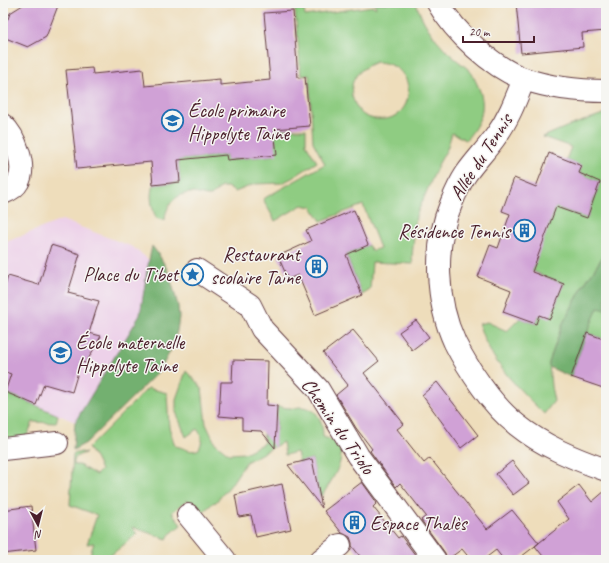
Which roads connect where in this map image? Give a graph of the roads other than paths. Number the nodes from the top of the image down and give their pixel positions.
1 (438, 3) edge
2 (524, 79) junction
3 (606, 91) edge
4 (3, 125) edge
5 (3, 192) edge
6 (197, 270) dead end
7 (57, 443) dead end
8 (3, 449) edge
9 (606, 470) edge
10 (188, 515) dead end
11 (340, 545) dead end
12 (225, 560) edge
13 (321, 560) edge
14 (435, 560) edge

1 - 2 street
2 - 3 street
2 - 9 street, Allée du Tennis
4 - 5 street
6 - 14 street, Chemin du Triolo
7 - 8 street
10 - 12 street
11 - 13 street

